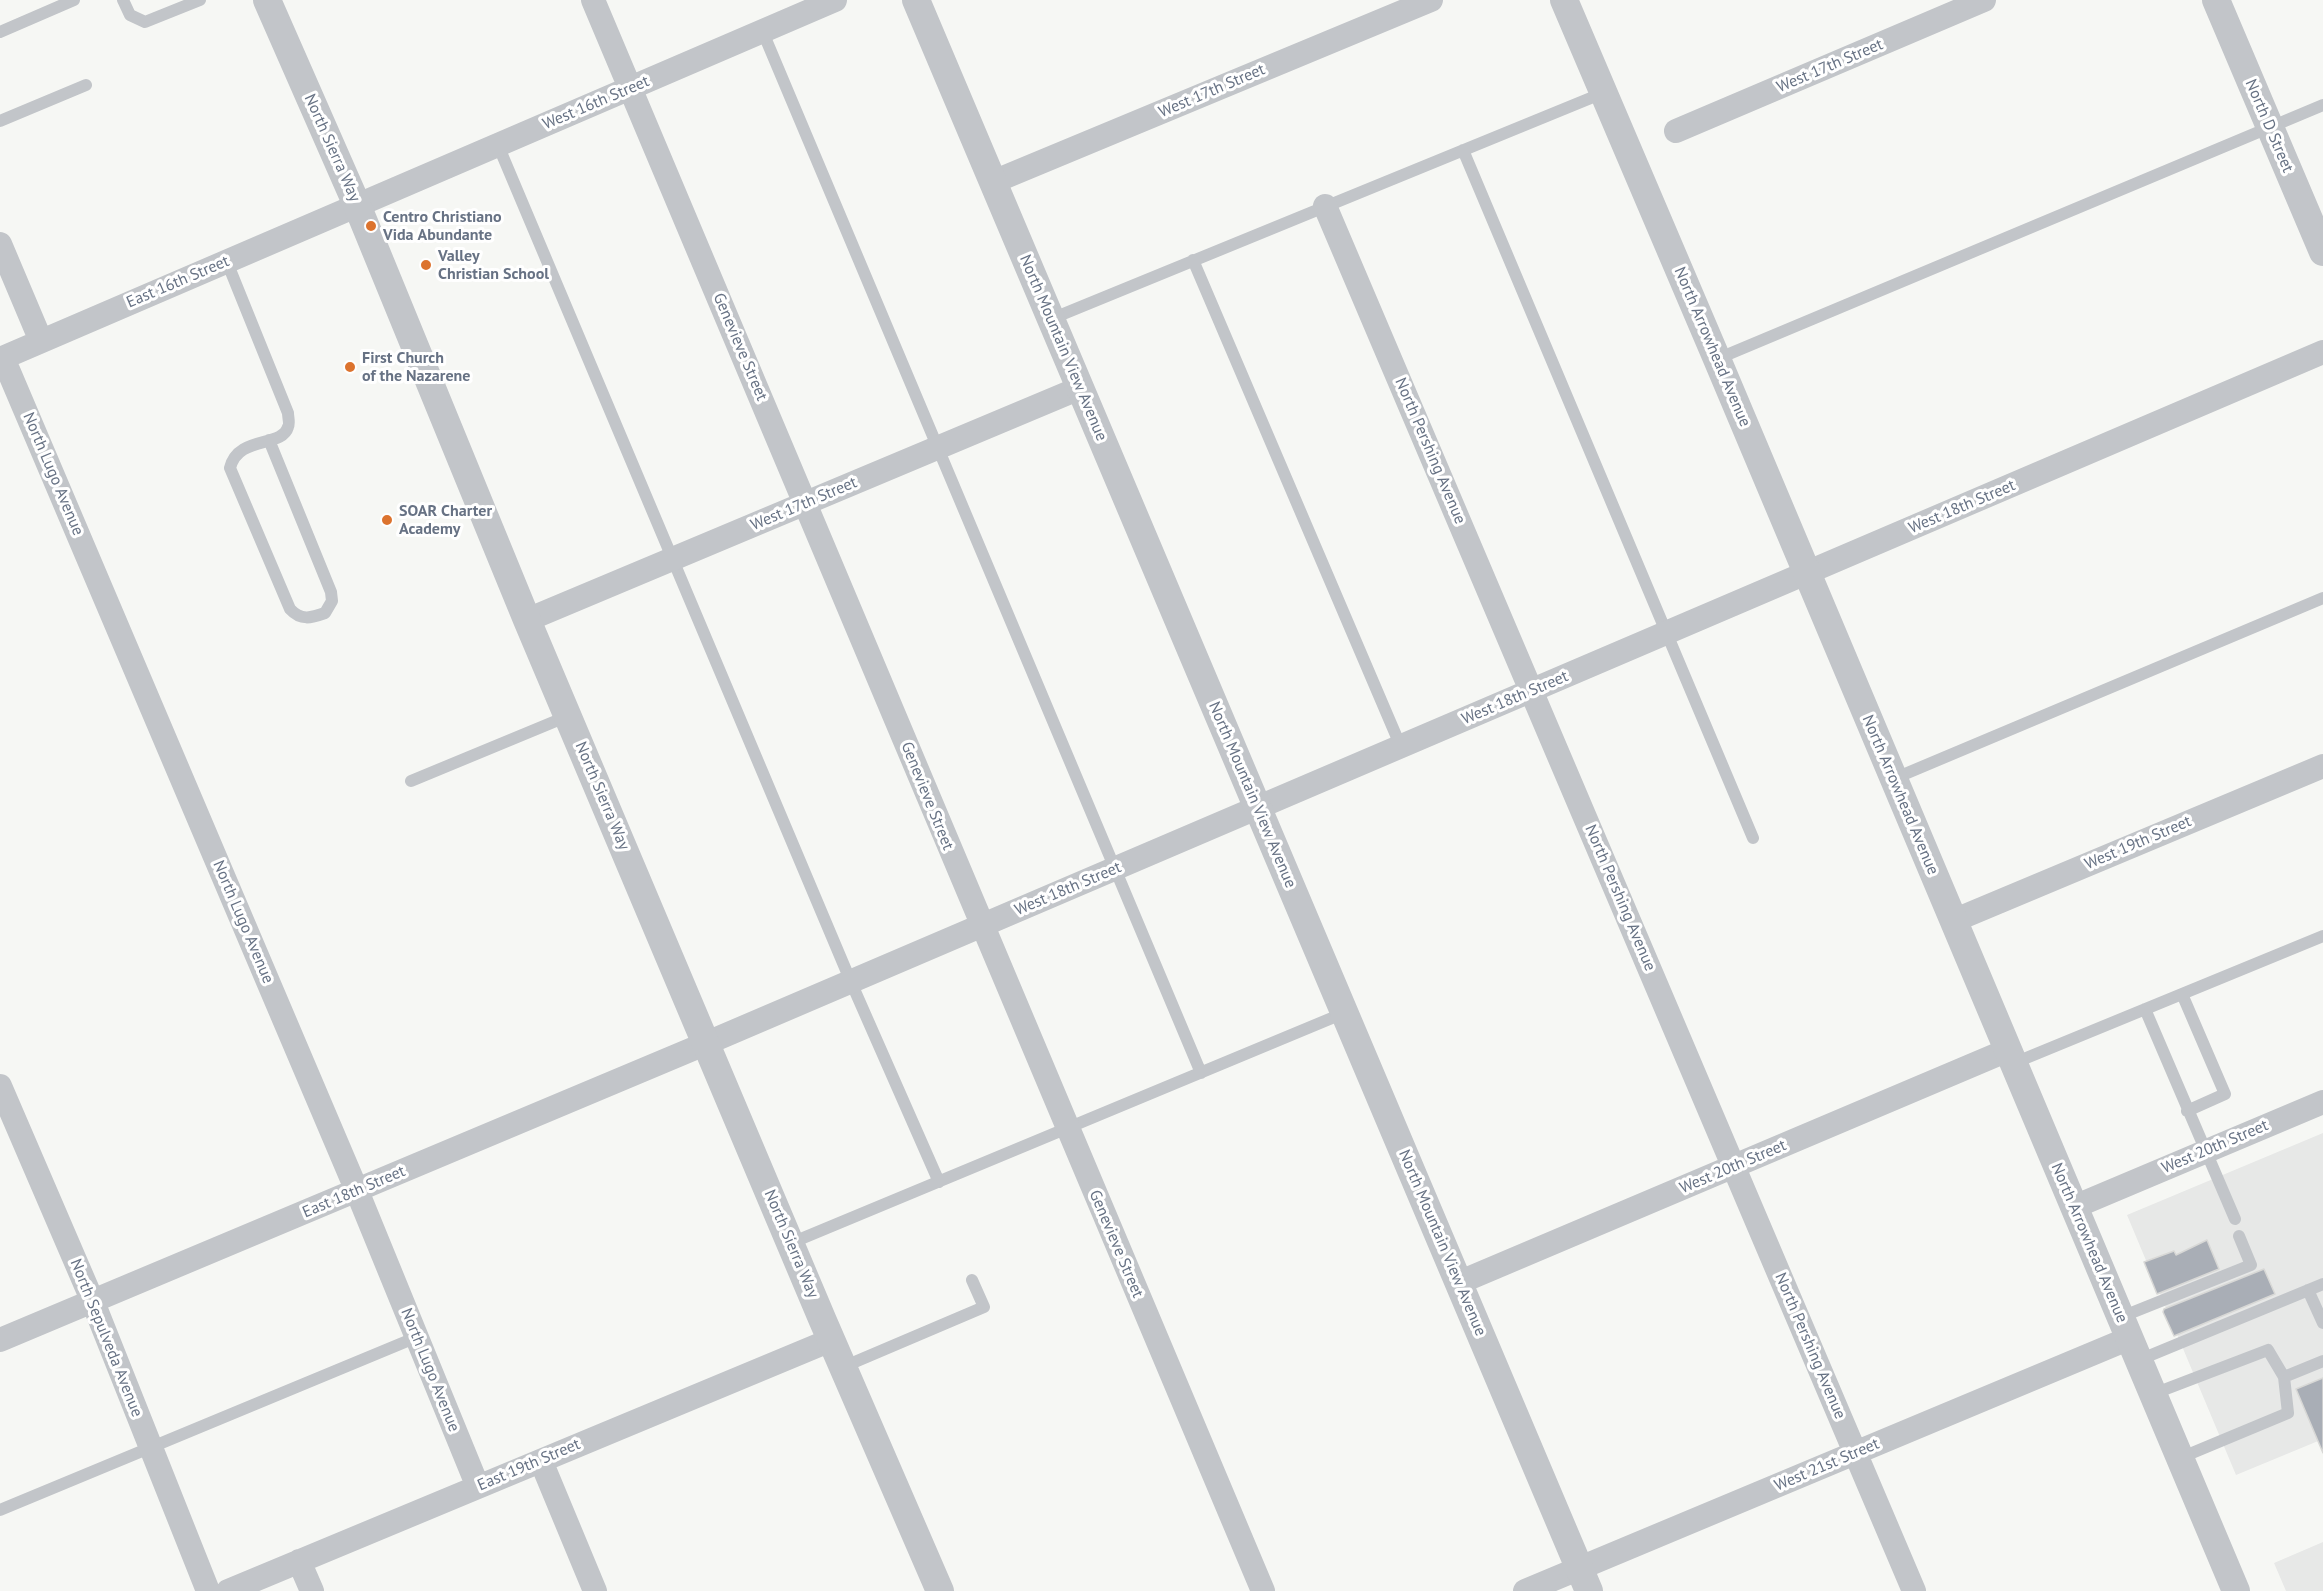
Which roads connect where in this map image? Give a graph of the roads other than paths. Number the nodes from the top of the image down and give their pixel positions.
1 (74, 0) edge
2 (123, 0) edge
3 (200, 0) edge
4 (267, 0) edge
5 (593, 0) edge
6 (835, 0) edge
7 (916, 0) edge
8 (1564, 0) edge
9 (1984, 0) edge
10 (2216, 0) edge
11 (1423, 2) edge
12 (762, 30) junction
13 (0, 32) edge
14 (86, 85) dead end
15 (630, 88) junction
16 (1603, 93) junction
17 (2323, 105) edge
18 (0, 121) edge
19 (2270, 127) junction
20 (1676, 131) dead end
21 (498, 145) junction
22 (1463, 150) junction
23 (993, 182) junction
24 (357, 205) junction
25 (1325, 206) junction
26 (0, 244) edge
27 (2323, 252) edge
28 (1193, 260) junction
29 (227, 262) junction
30 (1051, 319) junction
31 (41, 341) junction
32 (2323, 352) edge
33 (2, 358) edge
34 (1717, 359) junction
35 (1080, 388) junction
36 (269, 440) junction
37 (938, 447) junction
38 (806, 503) junction
39 (672, 559) junction
40 (1806, 573) junction
41 (2323, 598) edge
42 (527, 620) junction
43 (1666, 633) junction
44 (1532, 691) junction
45 (568, 716) junction
46 (1401, 747) junction
47 (2323, 766) edge
48 (1893, 779) junction
49 (411, 781) dead end
50 (1258, 808) junction
51 (1753, 838) dead end
52 (1114, 869) junction
53 (1953, 921) junction
54 (981, 926) junction
55 (2323, 936) edge
56 (851, 982) junction
57 (2182, 994) junction
58 (2145, 1009) junction
59 (1344, 1013) junction
60 (707, 1043) junction
61 (2011, 1057) junction
62 (1201, 1073) junction
63 (0, 1086) edge
64 (2323, 1102) edge
65 (2187, 1111) junction
66 (1067, 1129) junction
67 (2206, 1152) junction
68 (1734, 1167) junction
69 (939, 1182) junction
70 (357, 1191) junction
71 (2074, 1207) junction
72 (2235, 1219) dead end
73 (2239, 1236) dead end
74 (790, 1244) junction
75 (972, 1280) dead end
76 (1458, 1283) junction
77 (2323, 1284) edge
78 (2308, 1290) junction
79 (93, 1302) junction
80 (2323, 1323) edge
81 (417, 1337) junction
82 (2130, 1338) junction
83 (0, 1340) edge
84 (831, 1340) junction
85 (2323, 1361) edge
86 (842, 1367) junction
87 (2284, 1377) junction
88 (2153, 1394) junction
89 (151, 1448) junction
90 (1856, 1453) junction
91 (2180, 1458) junction
92 (541, 1461) junction
93 (478, 1487) junction
94 (0, 1510) edge
95 (299, 1562) junction
96 (1584, 1580) edge
97 (208, 1591) edge
98 (228, 1591) edge
99 (312, 1591) edge
100 (595, 1591) edge
101 (940, 1591) edge
102 (1263, 1591) edge
103 (1525, 1591) edge
104 (1914, 1591) edge
105 (2236, 1591) edge

1 - 13 lane
2 - 3 lane
4 - 24 street, North Sierra Way
5 - 15 street, Genevieve Street
6 - 12 street, West 16th Street
7 - 23 street, North Mountain View Avenue
8 - 16 street, North Arrowhead Avenue
9 - 20 street, West 17th Street
10 - 19 street, North D Street
11 - 23 street, West 17th Street
12 - 15 street, West 16th Street
12 - 37 lane
14 - 18 lane
15 - 21 street, West 16th Street
15 - 38 street, Genevieve Street
16 - 22 lane
16 - 34 street, North Arrowhead Avenue
17 - 19 lane
19 - 27 street, North D Street
19 - 34 lane
21 - 24 street, West 16th Street
21 - 39 lane
22 - 25 lane
22 - 43 lane
23 - 30 street, North Mountain View Avenue
24 - 29 street, East 16th Street
24 - 42 street, North Sierra Way
25 - 28 lane
25 - 44 street, North Pershing Avenue
26 - 31 street
28 - 30 lane
28 - 46 lane
29 - 31 street, East 16th Street
29 - 36 lane
30 - 35 street, North Mountain View Avenue
31 - 33 street, East 16th Street
32 - 40 street, West 18th Street
33 - 70 street, North Lugo Avenue
34 - 40 street, North Arrowhead Avenue
35 - 37 street, West 17th Street
35 - 50 street, North Mountain View Avenue
36 - 36 lane
37 - 38 street, West 17th Street
37 - 52 lane
38 - 39 street, West 17th Street
38 - 54 street, Genevieve Street
39 - 42 street, West 17th Street
39 - 56 lane
40 - 43 street, West 18th Street
40 - 48 street, North Arrowhead Avenue
41 - 48 lane
42 - 45 street, North Sierra Way
43 - 44 street, West 18th Street
43 - 51 lane
44 - 46 street, West 18th Street
44 - 68 street, North Pershing Avenue
45 - 49 lane
45 - 60 street, North Sierra Way
46 - 50 street, West 18th Street
47 - 53 street, West 19th Street
48 - 53 street, North Arrowhead Avenue
50 - 52 street, West 18th Street
50 - 59 street, North Mountain View Avenue
52 - 54 street, West 18th Street
52 - 62 lane
53 - 61 street, North Arrowhead Avenue
54 - 56 street, West 18th Street
54 - 66 street, Genevieve Street
55 - 57 lane
56 - 60 street, West 18th Street
56 - 69 lane
57 - 58 lane
57 - 65 lane
58 - 61 lane
58 - 65 lane
59 - 62 lane
59 - 76 street, North Mountain View Avenue
60 - 70 street, East 18th Street
60 - 74 street, North Sierra Way
61 - 68 street, West 20th Street
61 - 71 street, North Arrowhead Avenue
62 - 66 lane
63 - 79 street, North Sepulveda Avenue
64 - 67 street, West 20th Street
65 - 67 lane
66 - 69 lane
66 - 102 street, Genevieve Street
67 - 71 street, West 20th Street
67 - 72 lane
68 - 76 street, West 20th Street
68 - 90 street, North Pershing Avenue
69 - 74 lane
70 - 79 street, East 18th Street
70 - 81 street, North Lugo Avenue
71 - 82 street, North Arrowhead Avenue
73 - 82 lane
74 - 84 street, North Sierra Way
75 - 86 lane
76 - 96 street, North Mountain View Avenue
77 - 78 lane
78 - 80 lane
78 - 82 lane
79 - 83 street, East 18th Street
79 - 89 street, North Sepulveda Avenue
81 - 89 lane
81 - 93 street, North Lugo Avenue
82 - 88 street, North Arrowhead Avenue
82 - 90 street, West 21st Street
84 - 86 street, North Sierra Way
84 - 92 street, East 19th Street
85 - 87 lane
86 - 101 street, North Sierra Way
87 - 88 lane
87 - 91 lane
88 - 91 street, North Arrowhead Avenue
89 - 94 lane
89 - 97 street, North Sepulveda Avenue
90 - 96 street, West 21st Street
90 - 104 street, North Pershing Avenue
91 - 105 street, North Arrowhead Avenue
92 - 93 street, East 19th Street
92 - 100 street
93 - 95 street, East 19th Street
95 - 98 street, East 19th Street
95 - 99 street
96 - 103 street, West 21st Street

